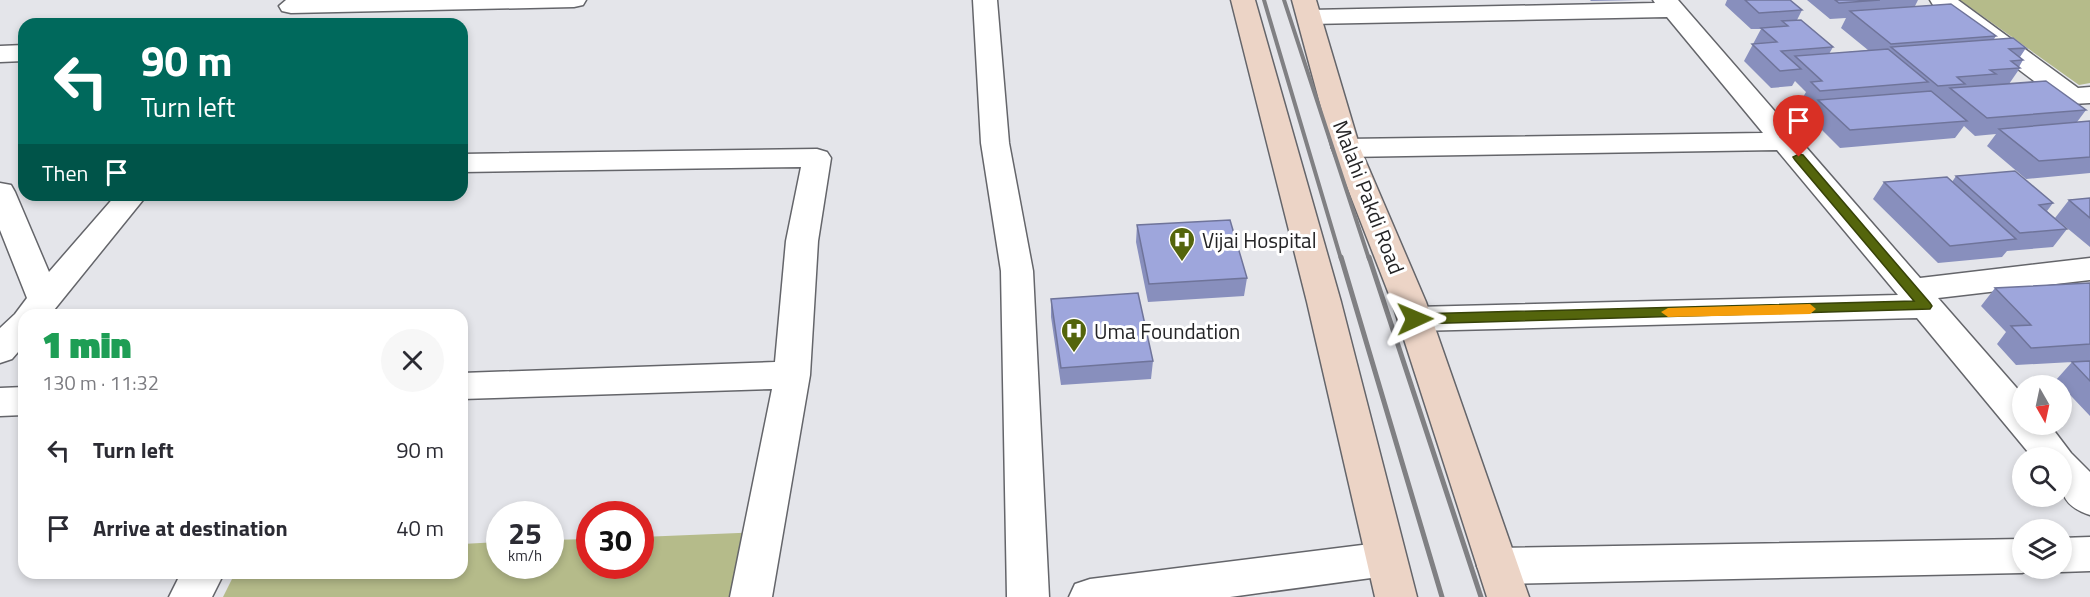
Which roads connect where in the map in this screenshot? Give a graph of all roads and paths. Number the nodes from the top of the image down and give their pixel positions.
1 (574, 0) edge
2 (985, 0) edge
3 (1243, 0) edge
4 (1942, 0) edge
5 (1669, 5) edge
6 (1307, 9) edge
7 (287, 10) edge
8 (18, 53) edge
9 (0, 54) edge
10 (2084, 100) edge
11 (1785, 141) junction
12 (1346, 148) junction
13 (468, 163) edge
14 (0, 192) edge
15 (127, 201) edge
16 (2090, 269) edge
17 (1919, 298) junction
18 (30, 309) edge
19 (35, 309) edge
20 (18, 318) edge
21 (1415, 319) junction
22 (0, 323) edge
23 (18, 329) edge
24 (0, 350) edge
25 (792, 375) junction
26 (468, 386) edge
27 (18, 401) edge
28 (0, 402) edge
29 (2012, 407) edge
30 (2035, 435) edge
31 (2046, 447) edge
32 (2072, 478) edge
33 (2090, 499) edge
34 (2090, 554) edge
35 (2072, 555) edge
36 (2012, 557) edge
37 (1391, 578) edge
38 (200, 579) edge
39 (1503, 582) edge
40 (190, 597) edge
41 (750, 597) edge
42 (1028, 597) edge
43 (1090, 597) edge

1 - 7 street
2 - 42 street
3 - 37 main road
4 - 10 street
5 - 6 street
5 - 11 street
6 - 12 main road, Malahi Pakdi Road
8 - 9 street
11 - 12 street
11 - 17 street
12 - 21 main road, Malahi Pakdi Road
13 - 25 street
14 - 18 street
15 - 19 street
16 - 17 street
17 - 21 street
17 - 29 street
20 - 22 street
21 - 39 main road, Malahi Pakdi Road
23 - 24 street
25 - 26 street
25 - 41 street
27 - 28 street
30 - 31 street
32 - 33 street
34 - 35 street
36 - 39 street
37 - 43 street
38 - 40 street

